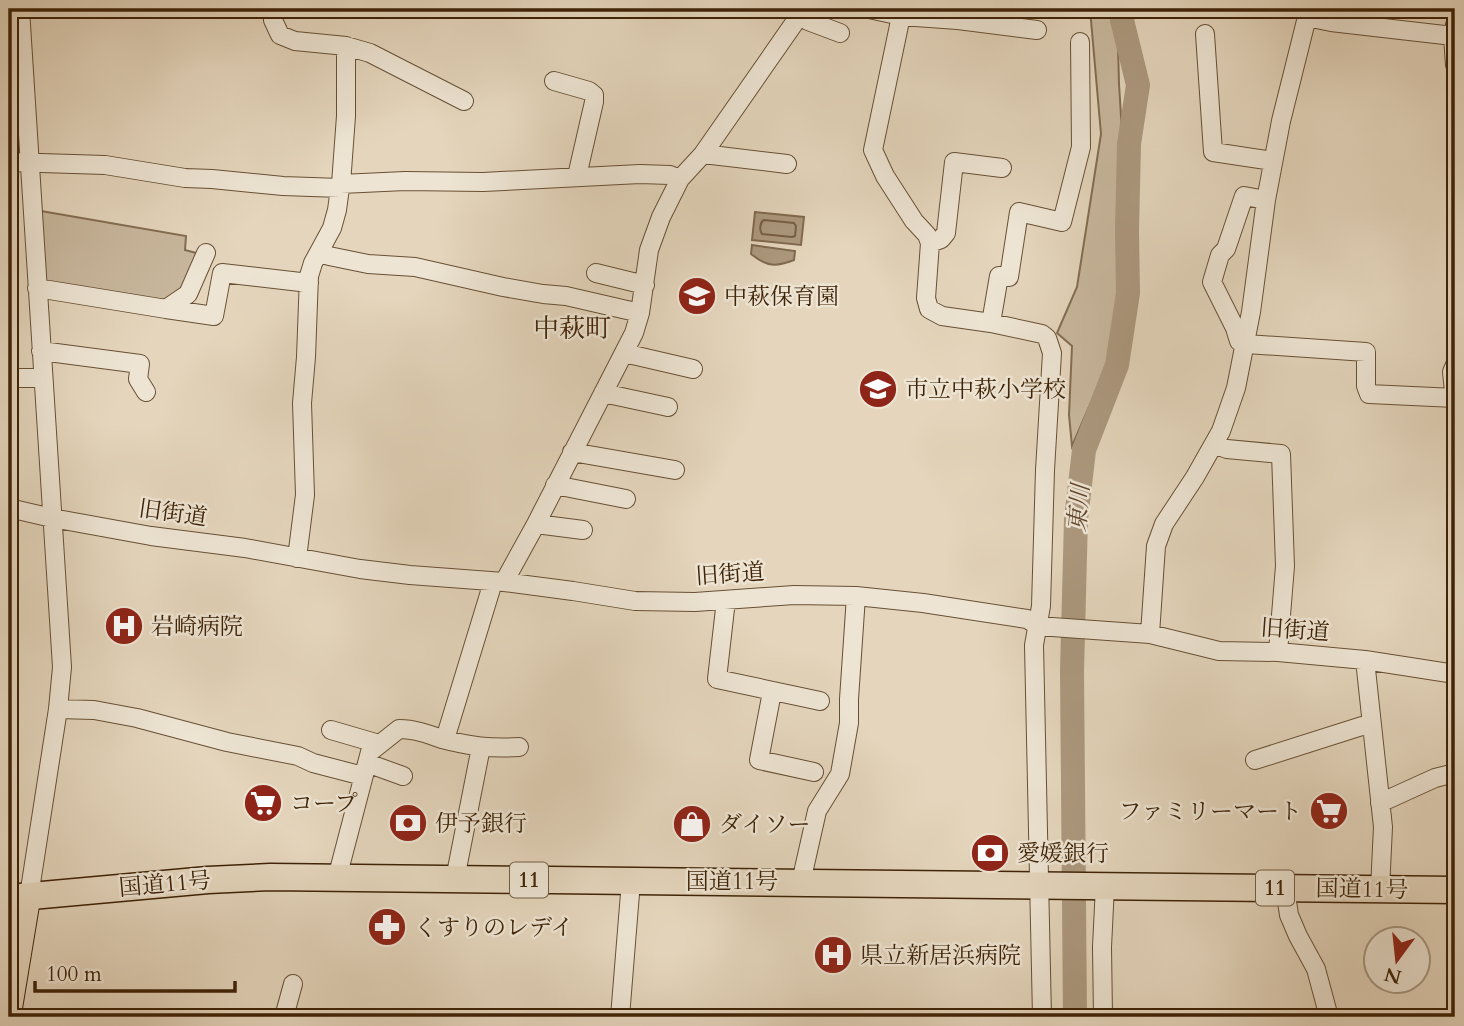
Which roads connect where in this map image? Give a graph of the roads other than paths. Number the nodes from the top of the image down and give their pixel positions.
1 (20, 9) edge
2 (272, 9) edge
3 (869, 9) edge
4 (802, 11) edge
5 (922, 13) edge
6 (1308, 13) edge
7 (901, 16) junction
8 (1037, 30) dead end
9 (1454, 31) edge
10 (840, 33) dead end
11 (1205, 34) dead end
12 (1080, 42) dead end
13 (346, 46) junction
14 (1455, 65) edge
15 (554, 81) dead end
16 (464, 101) dead end
17 (703, 154) junction
18 (1273, 161) junction
19 (9, 162) edge
20 (29, 162) junction
21 (787, 164) dead end
22 (1002, 169) dead end
23 (577, 176) junction
24 (680, 179) junction
25 (341, 186) junction
26 (1266, 200) junction
27 (930, 243) junction
28 (319, 251) junction
29 (206, 253) dead end
30 (596, 273) dead end
31 (309, 283) junction
32 (645, 285) junction
33 (37, 288) junction
34 (166, 309) junction
35 (640, 313) junction
36 (991, 323) junction
37 (1245, 344) junction
38 (41, 351) junction
39 (624, 353) junction
40 (1455, 365) edge
41 (692, 369) dead end
42 (43, 377) junction
43 (9, 378) edge
44 (146, 392) dead end
45 (603, 393) junction
46 (1455, 399) edge
47 (668, 407) dead end
48 (1214, 444) junction
49 (572, 452) junction
50 (675, 471) dead end
51 (555, 485) junction
52 (626, 499) dead end
53 (9, 508) edge
54 (52, 519) junction
55 (536, 524) junction
56 (583, 530) dead end
57 (297, 558) junction
58 (499, 582) junction
59 (856, 596) junction
60 (726, 600) junction
61 (1043, 626) junction
62 (1150, 634) junction
63 (1278, 652) junction
64 (1365, 660) junction
65 (1455, 674) edge
66 (772, 692) junction
67 (820, 701) dead end
68 (58, 709) junction
69 (1371, 727) junction
70 (331, 730) dead end
71 (445, 739) junction
72 (379, 744) junction
73 (481, 747) junction
74 (519, 747) dead end
75 (1255, 760) dead end
76 (365, 770) junction
77 (814, 772) dead end
78 (1455, 773) edge
79 (403, 776) dead end
80 (1380, 803) junction
81 (337, 878) junction
82 (455, 879) junction
83 (631, 881) junction
84 (801, 882) junction
85 (1045, 885) junction
86 (1100, 886) junction
87 (1285, 888) junction
88 (1380, 889) junction
89 (1455, 890) edge
90 (19, 897) edge
91 (293, 984) dead end
92 (9, 1017) edge
93 (284, 1017) edge
94 (620, 1017) edge
95 (1042, 1017) edge
96 (1103, 1017) edge
97 (1329, 1017) edge

1 - 20 street
2 - 13 street
3 - 7 street
4 - 10 street
4 - 17 street
5 - 7 street
5 - 8 street
6 - 9 street
6 - 18 street
7 - 27 street
9 - 14 street
11 - 18 street
12 - 36 street
13 - 16 street
13 - 25 street
15 - 23 street
17 - 21 street
17 - 24 street
18 - 26 street
19 - 20 street
20 - 25 street
20 - 33 street
22 - 27 street
23 - 24 street
23 - 25 street
24 - 32 street
25 - 28 street
26 - 37 street
26 - 37 street
27 - 36 street
28 - 31 street
28 - 35 street
29 - 34 street
30 - 32 street
31 - 34 street
31 - 57 street
32 - 35 street
33 - 34 street
33 - 38 street
35 - 39 street
36 - 61 street
37 - 46 street
37 - 48 street
38 - 42 street
38 - 44 street
39 - 41 street
39 - 45 street
40 - 46 street
42 - 43 street
42 - 54 street
45 - 47 street
45 - 49 street
48 - 62 street
48 - 63 street
49 - 50 street
49 - 51 street
51 - 52 street
51 - 55 street
53 - 54 street, 旧街道
54 - 57 street, 旧街道
54 - 68 street
55 - 56 street
55 - 58 street
57 - 58 street, 旧街道
58 - 60 street, 旧街道
58 - 71 street
59 - 60 street, 旧街道
59 - 61 street, 旧街道
59 - 84 street
60 - 66 street
61 - 62 street, 旧街道
61 - 85 street
62 - 63 street, 旧街道
63 - 64 street, 旧街道
64 - 65 street, 旧街道
64 - 69 street
66 - 67 street
66 - 77 street
68 - 76 street
68 - 90 street
69 - 75 street
69 - 80 street
70 - 72 street
71 - 72 street
71 - 73 street
72 - 76 street
73 - 74 street
73 - 82 street
76 - 79 street
76 - 81 street
78 - 80 street
80 - 88 street
81 - 82 highway, 国道11号 / 11
81 - 90 highway, 国道11号 / 11
82 - 83 highway, 国道11号 / 11
83 - 84 highway, 国道11号 / 11
83 - 94 street
84 - 85 highway, 国道11号 / 11
85 - 86 highway, 国道11号 / 11
85 - 95 street
86 - 87 highway, 国道11号 / 11
86 - 96 street
87 - 88 highway, 国道11号 / 11
87 - 97 street
88 - 89 highway, 国道11号 / 11
90 - 92 main road
91 - 93 street

